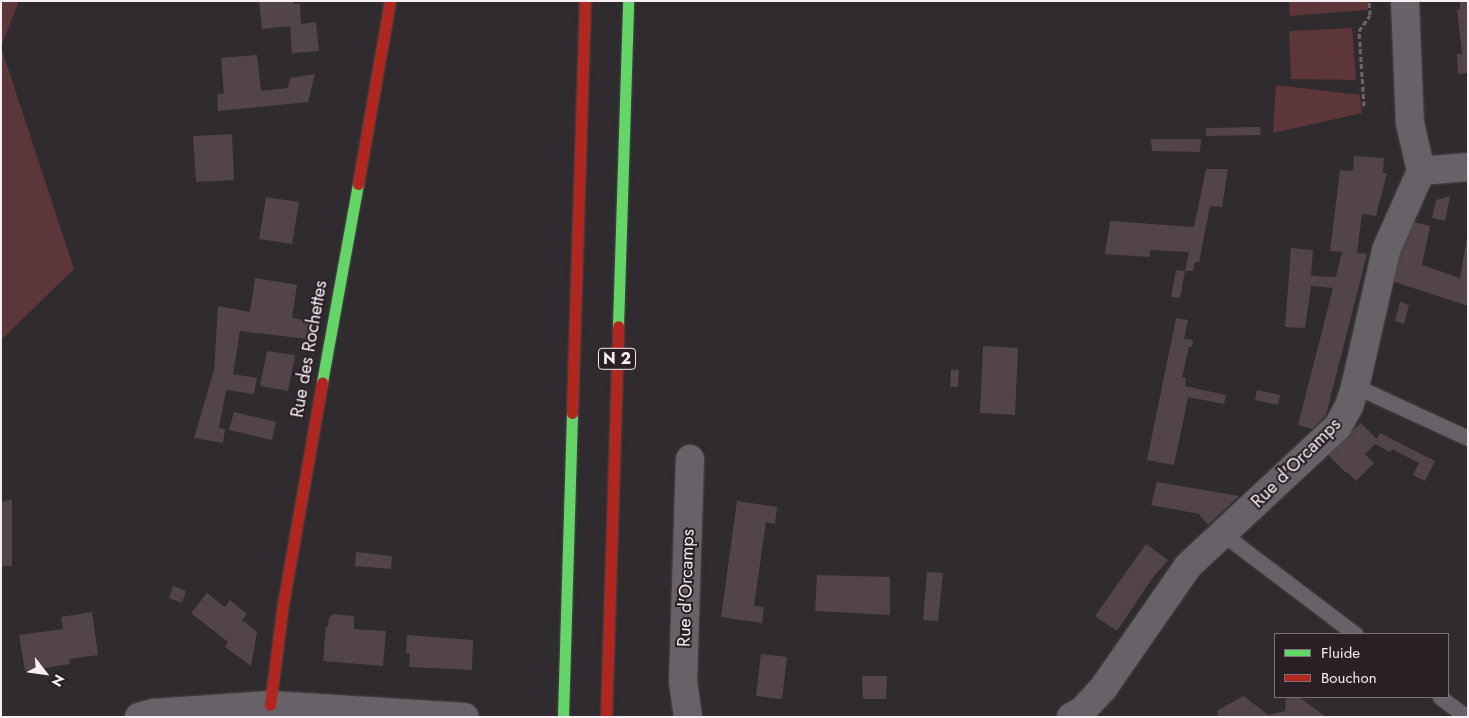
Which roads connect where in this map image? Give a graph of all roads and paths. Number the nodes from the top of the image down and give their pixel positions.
1 (390, 1) edge
2 (585, 1) edge
3 (628, 1) edge
4 (1369, 1) edge
5 (1405, 1) edge
6 (1364, 106) dead end
7 (1468, 167) edge
8 (1421, 171) junction
9 (1355, 386) junction
10 (1468, 438) edge
11 (690, 459) dead end
12 (1223, 534) junction
13 (1354, 633) edge
14 (1441, 698) edge
15 (270, 705) junction
16 (139, 717) edge
17 (465, 717) edge
18 (563, 717) edge
19 (606, 717) edge
20 (688, 717) edge
21 (1071, 717) edge
22 (1467, 717) edge

1 - 15 main road, Rue des Rochettes
2 - 18 main road, N 2
3 - 19 main road, N 2
4 - 6 path
5 - 8 street
7 - 8 street
8 - 9 street, Rue d'Orcamps
9 - 10 lane
9 - 12 street, Rue d'Orcamps
11 - 20 street, Rue d'Orcamps
12 - 13 lane
12 - 21 street, Rue d'Orcamps
14 - 22 lane
15 - 16 street
15 - 17 street

